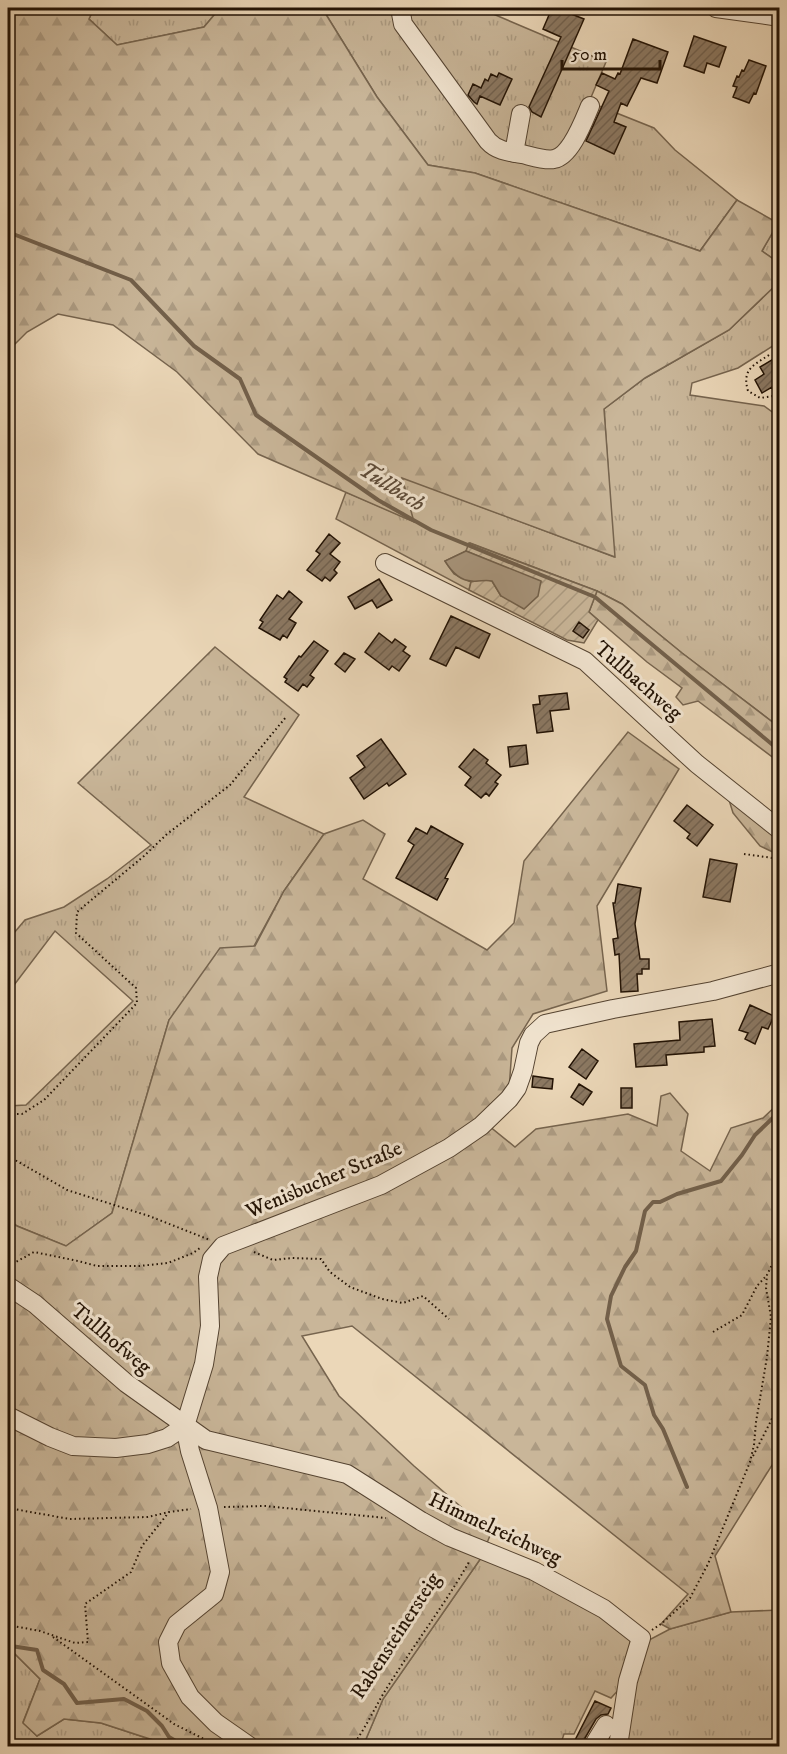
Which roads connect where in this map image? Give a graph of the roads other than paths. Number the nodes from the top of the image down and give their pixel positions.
1 (400, 8) edge
2 (716, 8) edge
3 (780, 17) edge
4 (590, 106) dead end
5 (521, 114) dead end
6 (514, 153) junction
7 (385, 562) dead end
8 (780, 830) edge
9 (780, 973) edge
10 (8, 1286) edge
11 (8, 1416) edge
12 (185, 1426) junction
13 (615, 1734) edge
14 (595, 1743) dead end
15 (249, 1746) edge

1 - 6 street
2 - 3 street
4 - 6 street
5 - 6 street
7 - 8 street, Tullbachweg
9 - 12 street, Wenisbucher Straße
10 - 12 street, Tullhofweg
11 - 12 street
12 - 13 street, Himmelreichweg
12 - 15 street
13 - 14 street

